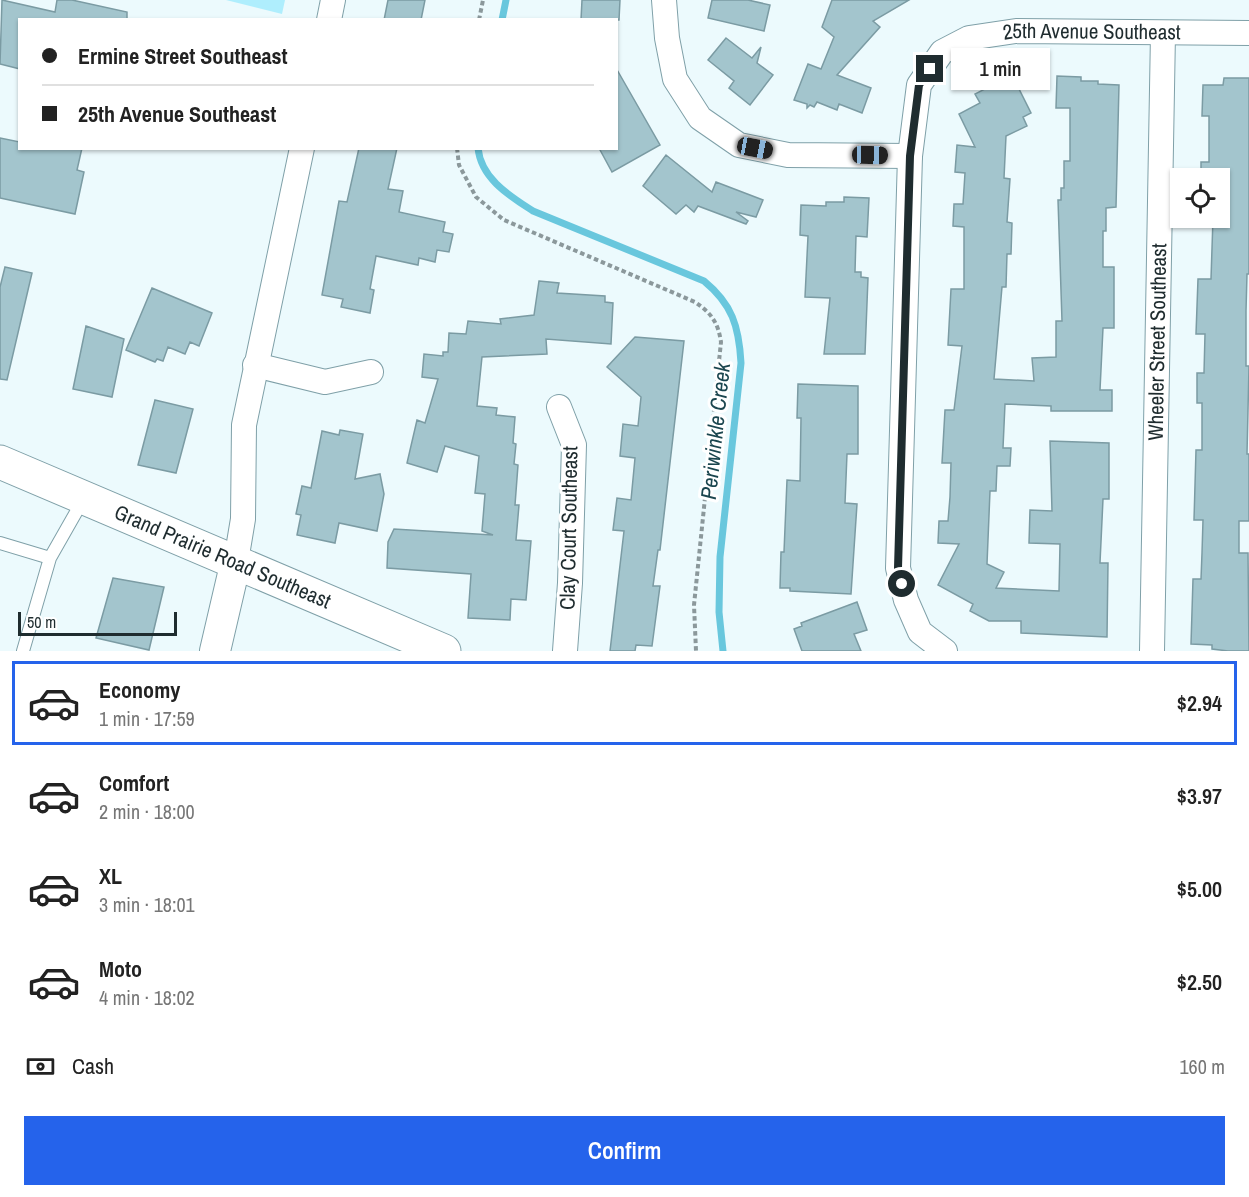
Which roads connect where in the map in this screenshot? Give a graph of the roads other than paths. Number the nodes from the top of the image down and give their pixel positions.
1 (333, 0) edge
2 (664, 0) edge
3 (329, 18) edge
4 (1163, 33) junction
5 (1249, 33) edge
6 (302, 150) edge
7 (910, 156) junction
8 (255, 365) junction
9 (371, 372) dead end
10 (559, 407) dead end
11 (0, 462) edge
12 (84, 497) junction
13 (0, 543) edge
14 (50, 558) junction
15 (236, 561) junction
16 (23, 651) edge
17 (215, 651) edge
18 (444, 651) edge
19 (565, 651) edge
20 (945, 651) edge
21 (1152, 651) edge

1 - 3 street
2 - 7 street
4 - 5 street, 25th Avenue Southeast
4 - 7 street, 25th Avenue Southeast
4 - 21 street, Wheeler Street Southeast
6 - 8 street
7 - 20 street, 25th Avenue Southeast
8 - 9 street
8 - 15 street
10 - 19 street, Clay Court Southeast
11 - 12 main road, Grand Prairie Road Southeast
12 - 14 lane
12 - 15 main road, Grand Prairie Road Southeast
13 - 14 lane
14 - 16 lane
15 - 17 street
15 - 18 main road, Grand Prairie Road Southeast

